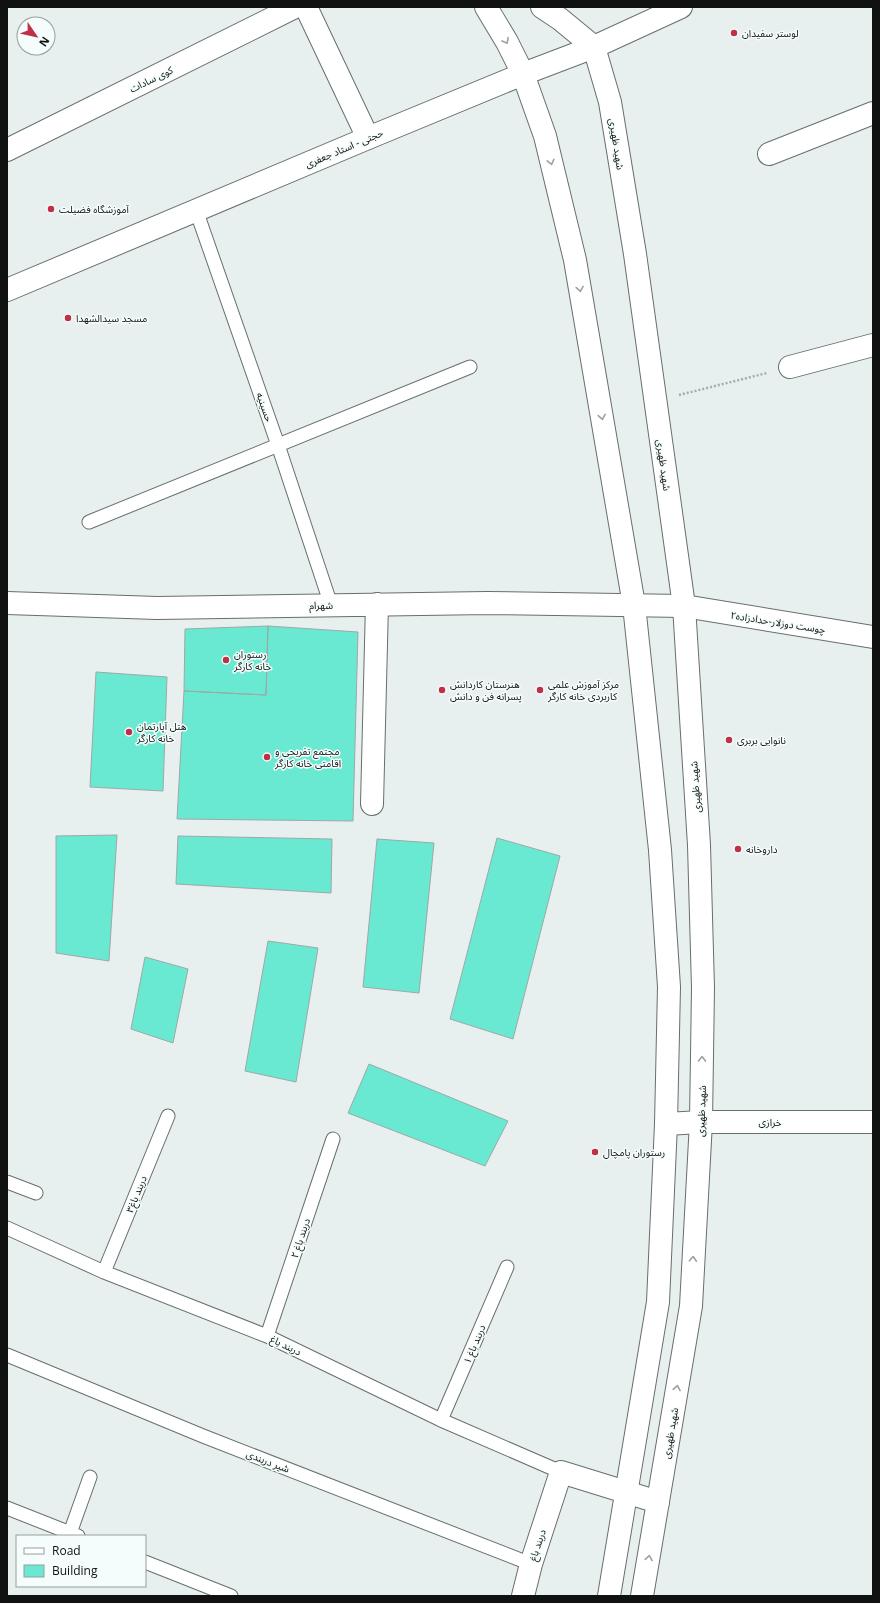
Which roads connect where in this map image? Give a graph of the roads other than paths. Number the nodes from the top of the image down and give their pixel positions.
1 (295, 7) edge
2 (306, 7) edge
3 (486, 7) edge
4 (542, 7) edge
5 (681, 7) edge
6 (594, 47) junction
7 (523, 74) junction
8 (873, 113) edge
9 (368, 138) junction
10 (7, 150) edge
11 (769, 154) dead end
12 (196, 210) junction
13 (7, 290) edge
14 (873, 345) edge
15 (470, 367) dead end
16 (790, 367) road end
17 (278, 445) junction
18 (89, 522) dead end
19 (7, 603) edge
20 (377, 604) junction
21 (331, 605) junction
22 (634, 605) junction
23 (684, 606) junction
24 (873, 637) edge
25 (372, 804) dead end
26 (168, 1116) dead end
27 (701, 1122) junction
28 (873, 1122) edge
29 (666, 1124) junction
30 (333, 1140) dead end
31 (7, 1182) edge
32 (36, 1193) dead end
33 (7, 1228) edge
34 (507, 1267) dead end
35 (104, 1272) junction
36 (267, 1336) junction
37 (7, 1355) edge
38 (441, 1420) junction
39 (560, 1472) junction
40 (90, 1476) dead end
41 (626, 1492) junction
42 (658, 1502) junction
43 (7, 1508) edge
44 (74, 1534) edge
45 (146, 1562) edge
46 (531, 1564) junction
47 (231, 1596) edge
48 (523, 1596) edge
49 (608, 1596) edge
50 (642, 1596) edge

1 - 10 main road, کوی سادات
2 - 9 main road
3 -> 7 main road
4 - 6 main road
5 - 6 main road, حجتی - استاد جعفری
6 - 7 main road, حجتی - استاد جعفری
6 - 23 main road, شهید ظهیری
7 - 9 main road, حجتی - استاد جعفری
7 -> 22 main road
8 - 11 main road
9 - 12 main road, حجتی - استاد جعفری
12 - 13 main road, حجتی - استاد جعفری
12 - 17 lane, حسینیه
14 - 16 main road
15 - 17 lane
17 - 18 lane
17 - 21 lane, حسینیه
19 - 21 main road, شهرام
20 - 21 main road, شهرام
20 - 22 main road, شهرام
20 - 25 main road
22 - 23 main road, چوست دوزلار-حدادزاده۲
22 - 29 main road
23 - 24 main road, چوست دوزلار-حدادزاده۲
27 -> 23 main road, شهید ظهیری
26 - 35 lane, دربند باغ۳
27 - 28 main road, خرازی
27 - 29 main road, خرازی
42 -> 27 main road, شهید ظهیری
29 - 41 main road
30 - 36 lane, دربند باغ ۲
31 - 32 lane
33 - 35 lane, دربند باغ
34 - 38 lane, دربند باغ ۱
35 - 36 lane, دربند باغ
36 - 38 lane, دربند باغ
37 - 46 lane, شیر دربندی
38 - 39 lane, دربند باغ
39 - 41 main road, دربند باغ
39 - 46 main road, دربند باغ
40 - 44 lane
41 - 42 main road, دربند باغ
41 - 49 main road
50 -> 42 main road, شهید ظهیری
43 - 44 lane
45 - 47 lane
46 - 48 main road, دربند باغ

